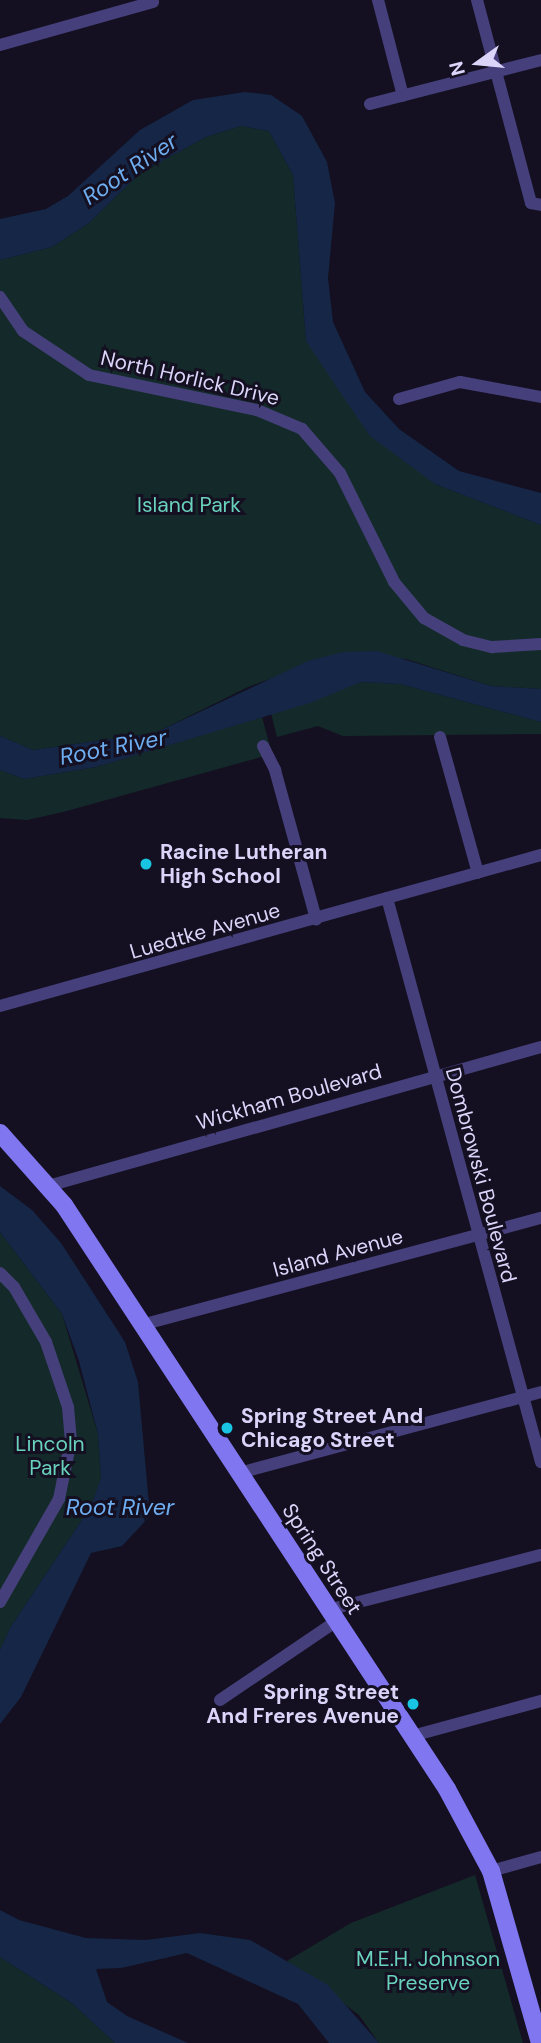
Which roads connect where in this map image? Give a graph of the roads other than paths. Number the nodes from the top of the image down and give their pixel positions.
1 (378, 0) edge
2 (477, 0) edge
3 (153, 2) edge
4 (0, 45) edge
5 (541, 60) edge
6 (496, 72) junction
7 (403, 96) junction
8 (370, 104) dead end
9 (536, 204) edge
10 (0, 297) edge
11 (541, 397) edge
12 (399, 399) dead end
13 (541, 645) edge
14 (440, 737) dead end
15 (263, 746) dead end
16 (541, 855) edge
17 (478, 873) junction
18 (387, 898) junction
19 (316, 919) junction
20 (0, 1006) edge
21 (541, 1047) edge
22 (434, 1076) junction
23 (0, 1133) edge
24 (48, 1186) junction
25 (541, 1219) edge
26 (477, 1236) junction
27 (0, 1273) edge
28 (145, 1324) junction
29 (541, 1392) edge
30 (523, 1396) junction
31 (541, 1462) edge
32 (239, 1472) junction
33 (541, 1555) edge
34 (0, 1602) edge
35 (331, 1616) junction
36 (220, 1700) dead end
37 (541, 1701) edge
38 (412, 1736) junction
39 (541, 1857) edge
40 (491, 1871) junction
41 (540, 2043) edge

1 - 7 street
2 - 6 street
3 - 4 street
5 - 6 street
6 - 7 street
6 - 9 street
7 - 8 street
10 - 13 street, North Horlick Drive
11 - 12 street
14 - 17 street
15 - 19 street
16 - 17 street, Luedtke Avenue
17 - 18 street, Luedtke Avenue
18 - 19 street, Luedtke Avenue
18 - 22 street, Dombrowski Boulevard
19 - 20 street, Luedtke Avenue
21 - 22 street, Wickham Boulevard
22 - 24 street, Wickham Boulevard
22 - 26 street, Dombrowski Boulevard
23 - 24 main road, Spring Street
24 - 28 main road, Spring Street
25 - 26 street, Island Avenue
26 - 28 street, Island Avenue
26 - 30 street, Dombrowski Boulevard
27 - 34 street
28 - 32 main road, Spring Street
29 - 30 street
30 - 31 street, Dombrowski Boulevard
30 - 32 street
32 - 35 main road, Spring Street
33 - 35 street
35 - 36 street
35 - 38 main road, Spring Street
37 - 38 street
38 - 40 main road, Spring Street
39 - 40 street
40 - 41 main road, Spring Street

